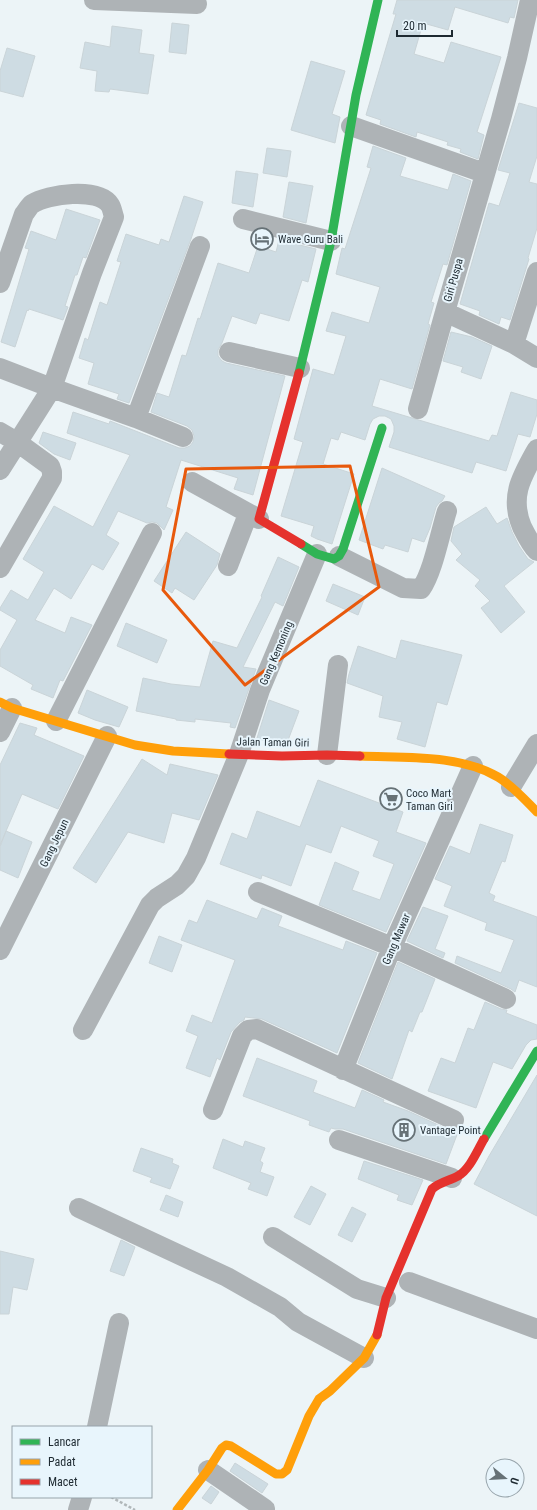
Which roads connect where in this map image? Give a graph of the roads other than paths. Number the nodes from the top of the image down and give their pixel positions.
1 (94, 0) edge
2 (378, 0) edge
3 (530, 0) edge
4 (197, 4) dead end
5 (351, 126) junction
6 (484, 173) junction
7 (243, 219) dead end
8 (331, 241) junction
9 (200, 246) dead end
10 (537, 272) edge
11 (0, 283) edge
12 (444, 312) junction
13 (514, 344) junction
14 (229, 352) dead end
15 (537, 358) edge
16 (0, 368) edge
17 (300, 368) junction
18 (52, 388) junction
19 (418, 409) dead end
20 (136, 418) junction
21 (382, 428) dead end
22 (8, 437) edge
23 (183, 437) dead end
24 (537, 449) edge
25 (0, 470) edge
26 (192, 482) dead end
27 (446, 511) dead end
28 (254, 516) junction
29 (152, 533) dead end
30 (537, 551) edge
31 (317, 554) junction
32 (339, 556) junction
33 (228, 566) dead end
34 (0, 568) edge
35 (338, 665) dead end
36 (6, 705) edge
37 (56, 721) junction
38 (0, 732) edge
39 (107, 736) junction
40 (537, 744) edge
41 (239, 754) junction
42 (328, 755) junction
43 (473, 766) junction
44 (511, 787) junction
45 (537, 812) edge
46 (258, 892) dead end
47 (392, 947) junction
48 (0, 950) edge
49 (506, 998) dead end
50 (83, 1030) dead end
51 (537, 1051) edge
52 (343, 1070) junction
53 (213, 1110) dead end
54 (454, 1120) dead end
55 (339, 1140) dead end
56 (452, 1178) junction
57 (78, 1208) dead end
58 (273, 1237) dead end
59 (408, 1282) dead end
60 (386, 1298) junction
61 (119, 1323) dead end
62 (537, 1329) edge
63 (364, 1358) junction
64 (97, 1426) edge
65 (208, 1470) junction
66 (82, 1498) edge
67 (265, 1509) edge
68 (78, 1510) edge
69 (177, 1510) edge

1 - 4 street
2 - 5 street
3 - 6 street, Giri Puspa
5 - 6 street
5 - 8 street
6 - 12 street, Giri Puspa
7 - 8 street
8 - 17 street
9 - 20 street
10 - 13 street
11 - 18 street
12 - 13 street, Giri Puspa
12 - 19 street
13 - 15 street, Giri Puspa
14 - 17 street
16 - 18 street
17 - 28 street
18 - 20 street
18 - 22 street
20 - 23 street
21 - 32 street
22 - 25 street
22 - 34 street
24 - 30 street
26 - 28 street
27 - 32 street
28 - 31 street
28 - 33 street
29 - 37 street
31 - 32 street
31 - 41 street, Gang Kemoning
35 - 42 street
36 - 37 street, Jalan Taman Giri
36 - 38 street
37 - 39 street, Jalan Taman Giri
39 - 41 street, Jalan Taman Giri
39 - 48 street, Gang Jepun
40 - 44 street
41 - 42 street, Jalan Taman Giri
41 - 50 street, Gang Kemoning
42 - 43 street, Jalan Taman Giri
43 - 44 street, Jalan Taman Giri
43 - 47 street, Gang Mawar
44 - 45 street, Jalan Taman Giri
46 - 47 street
47 - 49 street
47 - 52 street, Gang Mawar
51 - 56 street
52 - 53 street
52 - 54 street
55 - 56 street
56 - 60 street
57 - 63 street
58 - 60 street
59 - 62 street
60 - 63 street
61 - 64 street
63 - 65 street
65 - 67 street
65 - 69 street
66 - 68 street

